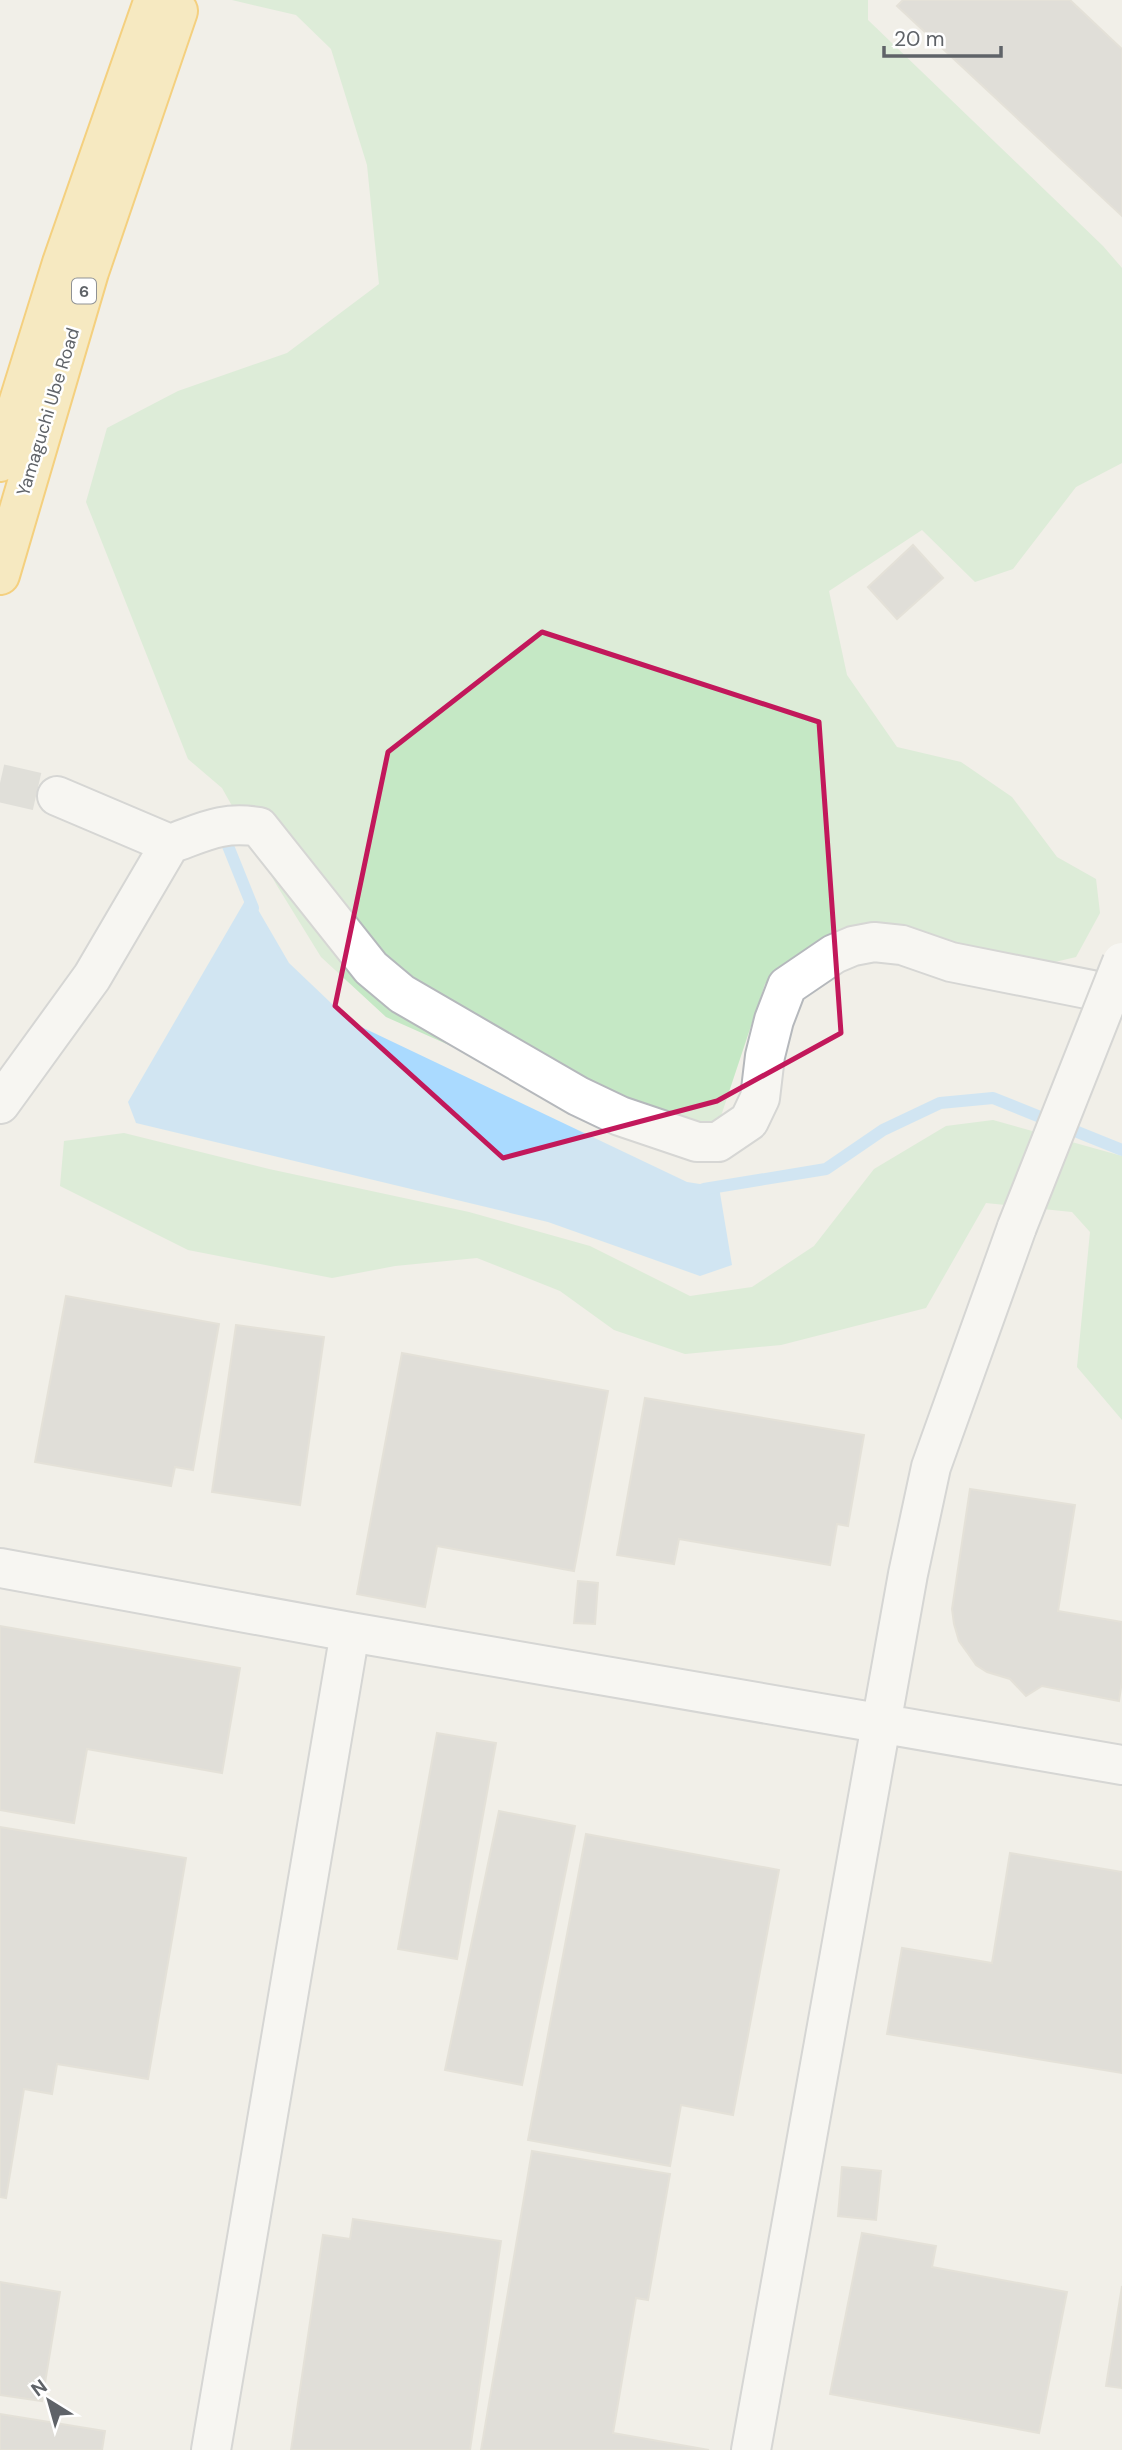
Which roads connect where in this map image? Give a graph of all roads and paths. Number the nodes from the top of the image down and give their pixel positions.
1 (165, 6) edge
2 (0, 462) edge
3 (0, 575) edge
4 (57, 796) tunnel mouth
5 (170, 845) junction
6 (1122, 962) edge
7 (1122, 996) edge
8 (0, 1104) edge
9 (0, 1568) edge
10 (350, 1632) junction
11 (880, 1723) junction
12 (1122, 1765) edge
13 (211, 2450) edge
14 (751, 2450) edge

1 - 2 highway, Yamaguchi Ube Road / 6
1 - 3 highway, Yamaguchi Ube Road / 6
4 - 5 street
5 - 7 street
5 - 8 street
6 - 11 street, bridge
9 - 10 street
10 - 11 street
10 - 13 street
11 - 12 street
11 - 14 street

